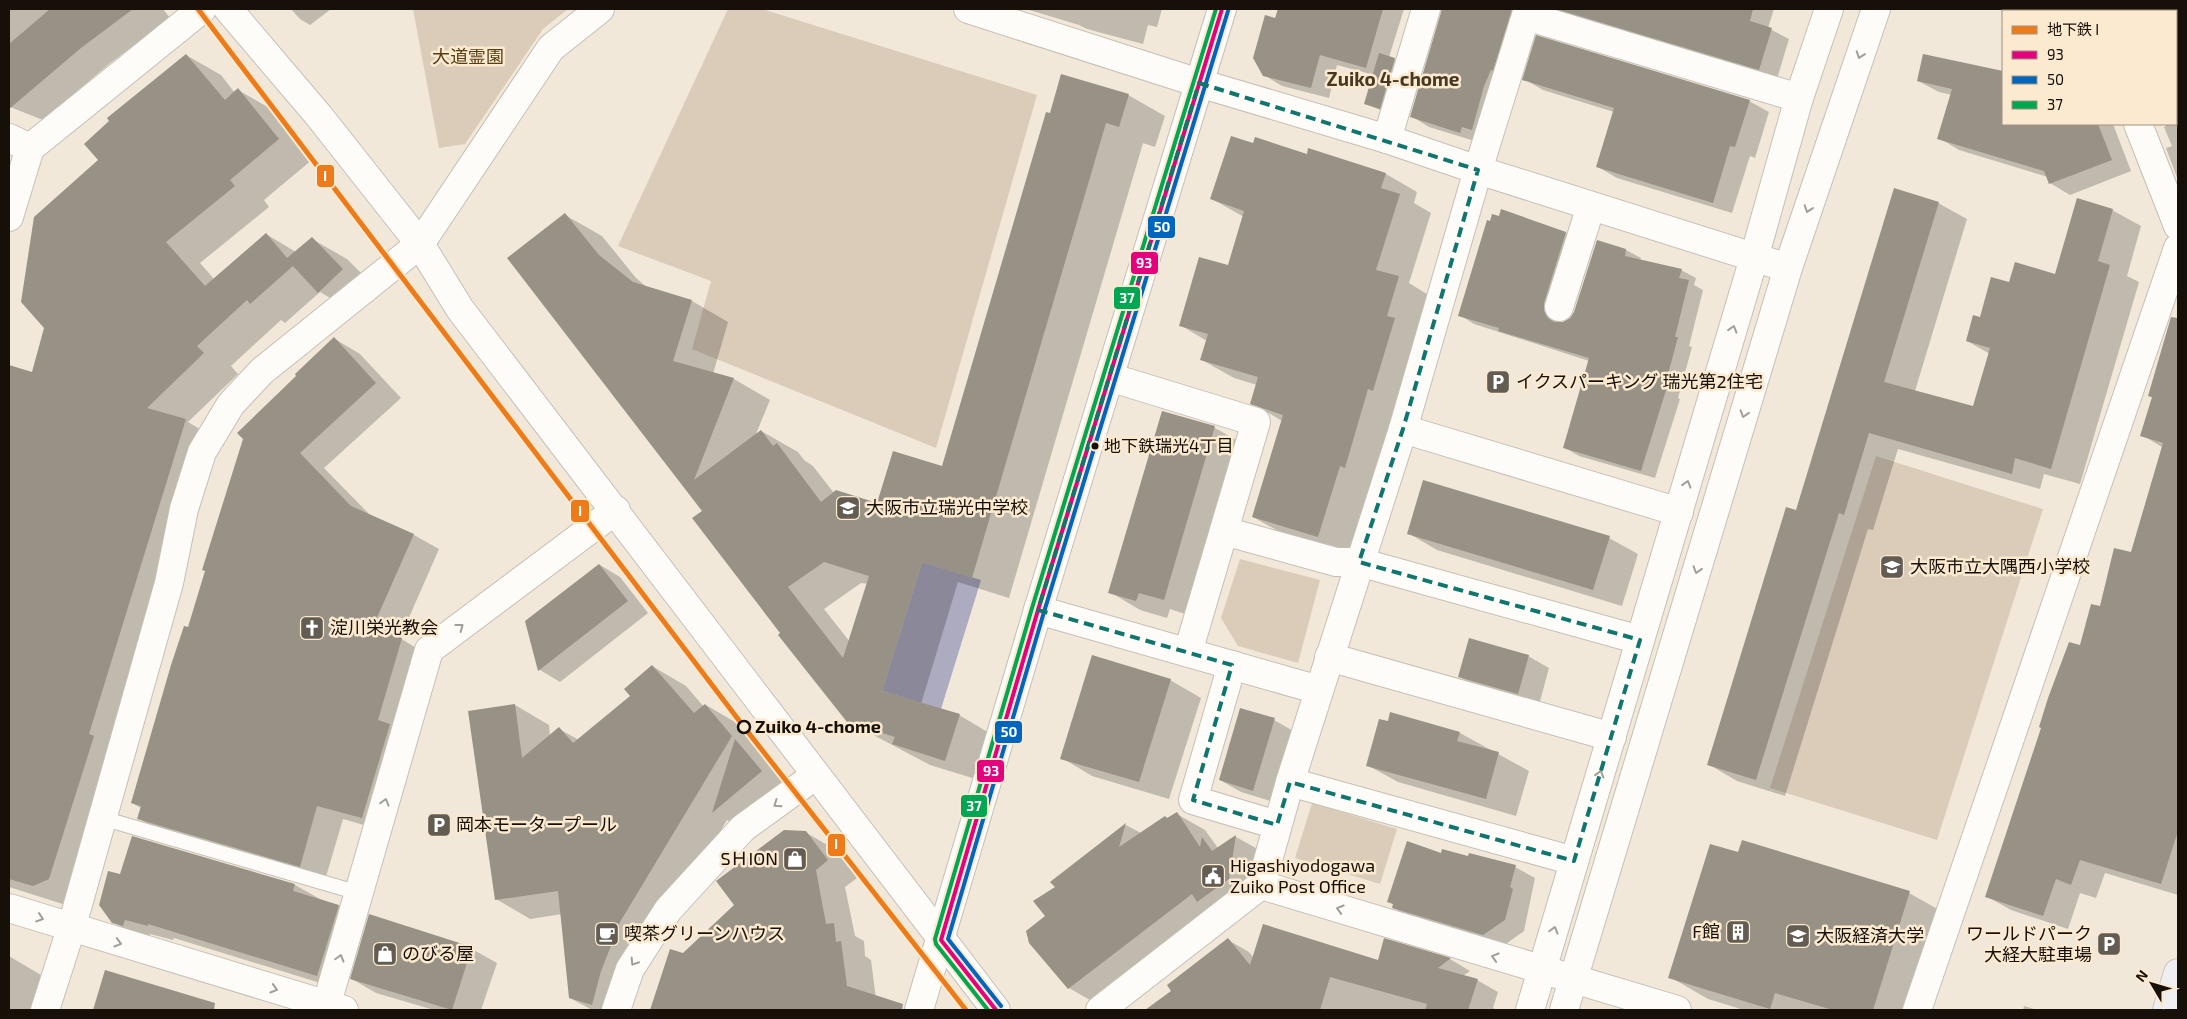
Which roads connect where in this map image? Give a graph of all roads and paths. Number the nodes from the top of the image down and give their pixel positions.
1 (202, 9) edge
2 (228, 9) edge
3 (600, 9) edge
4 (968, 9) edge
5 (1222, 9) edge
6 (1426, 9) edge
7 (1829, 9) edge
8 (1876, 9) edge
9 (1527, 12) edge
10 (1199, 84) junction
11 (1799, 98) junction
12 (2138, 125) edge
13 (1387, 139) junction
14 (20, 143) edge
15 (1478, 170) junction
16 (1591, 206) junction
17 (9, 217) edge
18 (2178, 226) edge
19 (420, 244) junction
20 (2178, 248) edge
21 (1754, 258) junction
22 (1788, 268) junction
23 (1559, 307) dead end
24 (1109, 377) junction
25 (1402, 429) junction
26 (616, 510) junction
27 (1679, 512) junction
28 (1224, 530) junction
29 (1359, 562) junction
30 (1038, 610) junction
31 (1640, 640) junction
32 (1188, 652) junction
33 (1330, 657) junction
34 (1232, 665) junction
35 (1319, 690) junction
36 (1612, 737) junction
37 (816, 775) junction
38 (1290, 782) junction
39 (102, 818) junction
40 (1277, 825) junction
41 (1574, 861) junction
42 (1261, 885) junction
43 (359, 893) junction
44 (9, 908) edge
45 (71, 929) junction
46 (941, 940) junction
47 (1542, 971) junction
48 (2178, 973) edge
49 (1573, 981) junction
50 (332, 1009) edge
51 (45, 1010) edge
52 (616, 1010) edge
53 (919, 1010) edge
54 (996, 1010) edge
55 (1100, 1010) edge
56 (1530, 1010) edge
57 (1564, 1010) edge
58 (1677, 1010) edge
59 (1917, 1010) edge
60 (2167, 1010) edge

1 - 14 street
2 - 19 street
3 - 19 street
4 - 10 street
5 - 10 street
6 - 13 street
7 - 11 street
8 -> 22 street
9 - 11 street
9 - 15 street
10 - 13 street
10 - 24 street
11 - 21 street
12 - 18 street
13 - 15 street
14 - 17 street
15 - 16 street
15 - 25 street
16 - 21 street
16 - 23 street
19 - 26 street
19 - 39 street
20 - 59 street
21 - 22 street
27 -> 21 street
22 -> 49 street
24 - 28 street
24 - 30 street
25 - 27 street
25 - 29 street
26 - 37 street
43 -> 26 street
27 - 31 street
28 - 29 street
28 - 32 street
29 - 31 street
29 - 33 street
30 - 32 street
30 - 46 street
31 - 36 street
32 - 34 street
33 - 35 street
33 - 36 street
34 - 35 street
34 - 40 street
35 - 38 street
41 -> 36 street
37 - 46 street
37 -> 52 street
38 - 40 street
38 - 41 street
39 - 43 lane
39 - 45 street
40 - 42 street
47 -> 41 street
47 -> 42 street
42 - 55 street
50 -> 43 street
44 -> 45 street
45 -> 50 street
45 - 51 street
46 - 53 street
46 - 54 street
47 - 49 street
47 - 56 street
48 - 60 main road
49 - 57 street
49 - 58 street

